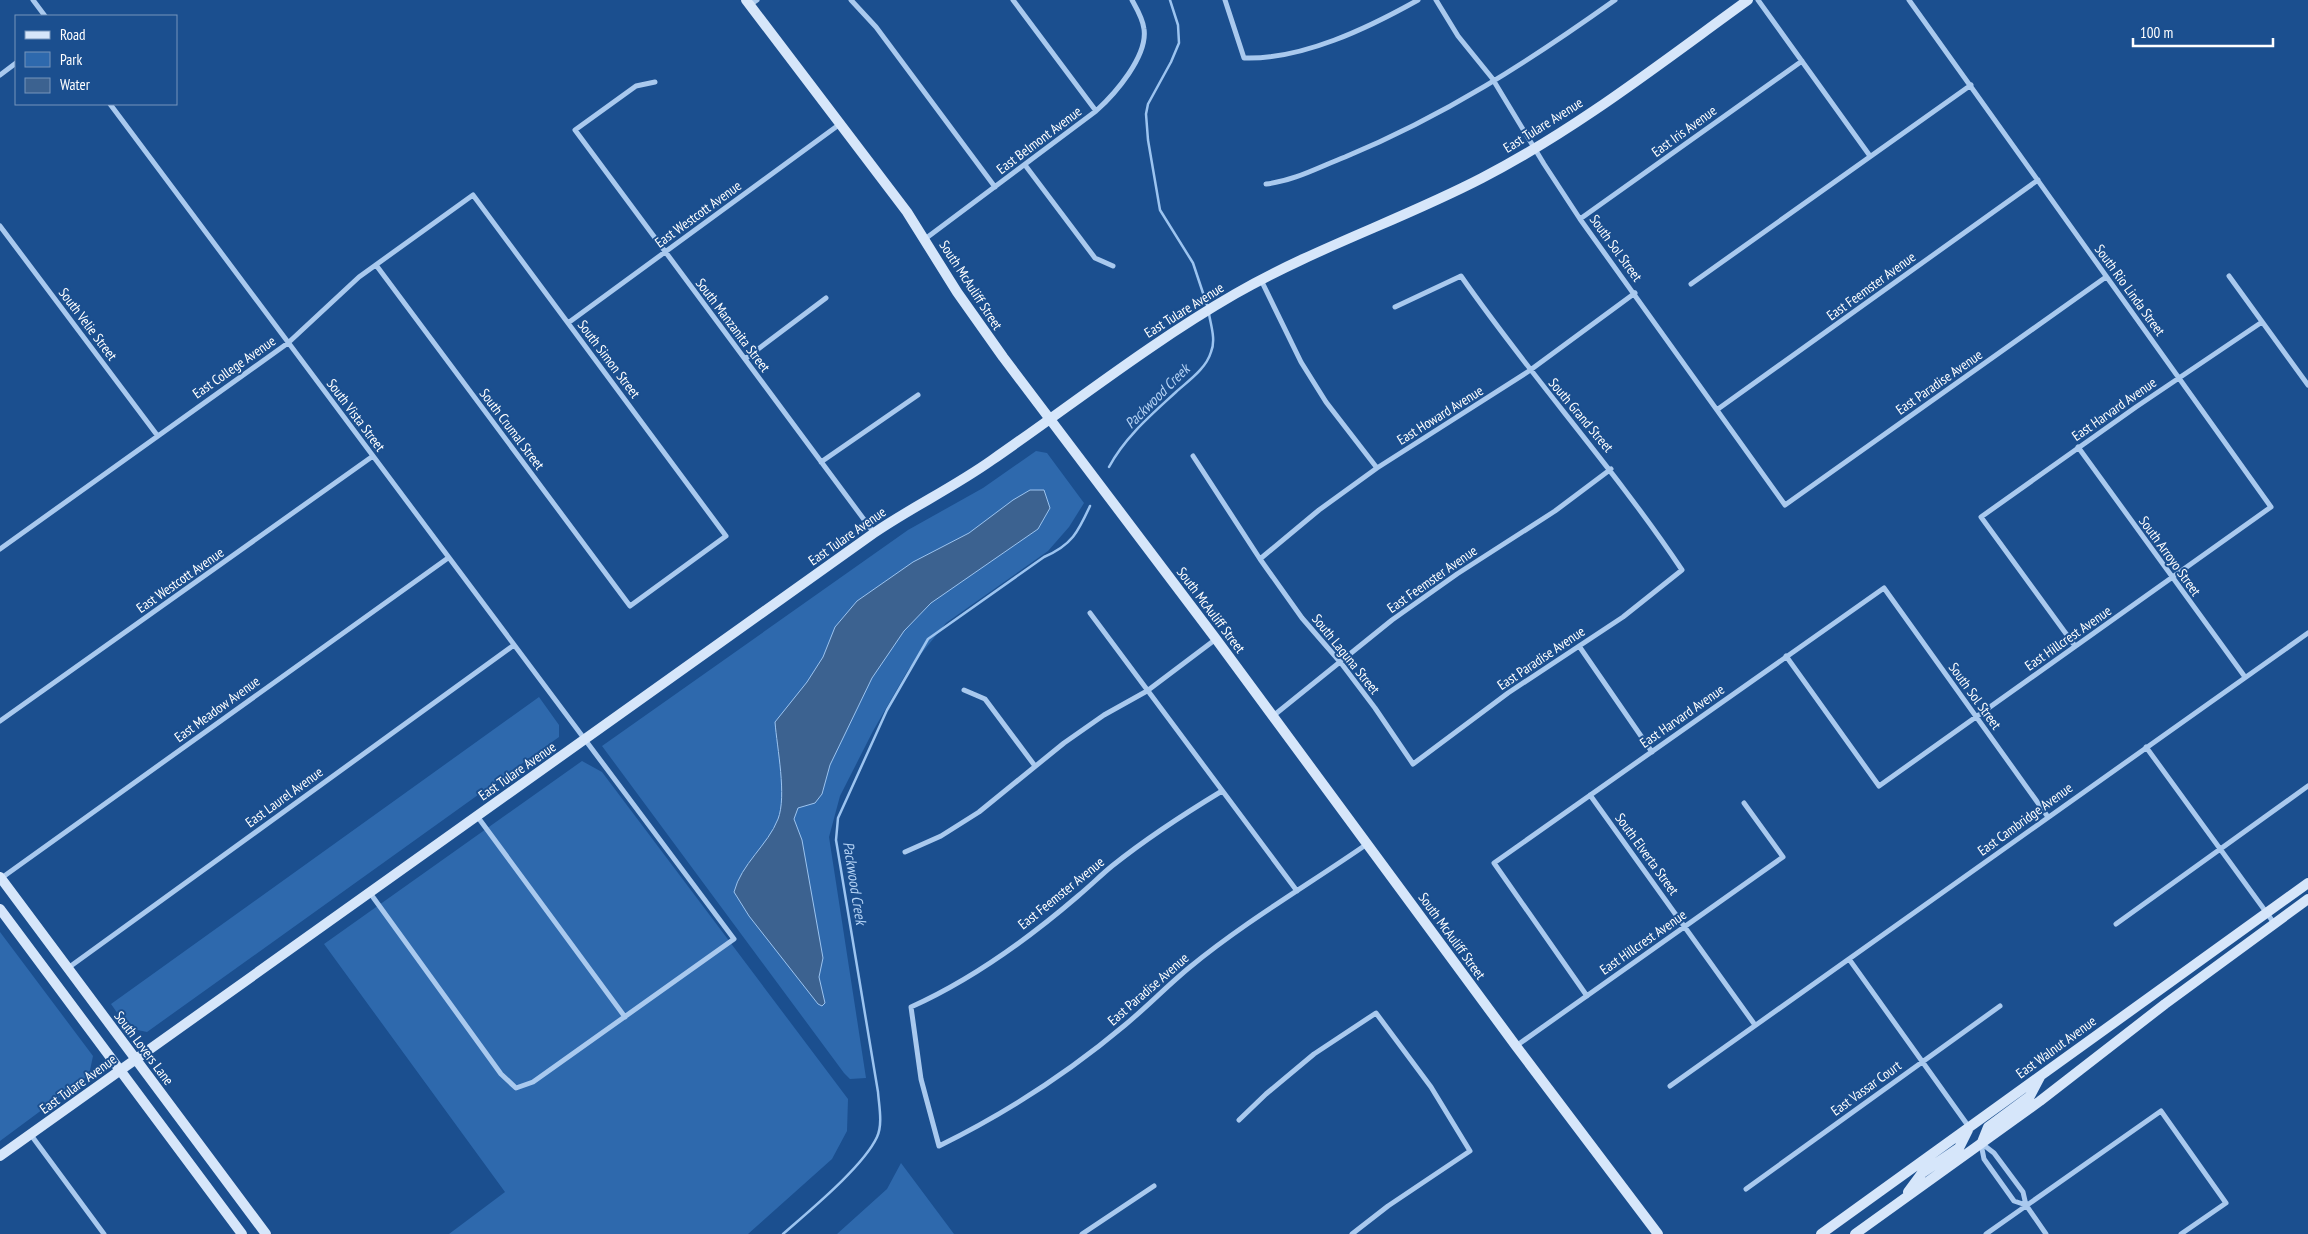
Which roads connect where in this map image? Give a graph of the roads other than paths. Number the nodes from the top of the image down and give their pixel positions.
1 (33, 0) edge
2 (851, 0) edge
3 (1013, 0) edge
4 (1132, 0) edge
5 (1225, 0) edge
6 (1418, 0) edge
7 (1436, 0) edge
8 (1615, 0) edge
9 (1748, 0) edge
10 (1758, 0) edge
11 (1909, 0) edge
12 (751, 2) edge
13 (44, 15) edge
14 (1802, 62) junction
15 (15, 64) edge
16 (0, 75) edge
17 (656, 82) dead end
18 (1494, 82) junction
19 (1972, 85) junction
20 (111, 105) edge
21 (1096, 111) junction
22 (840, 123) junction
23 (1534, 149) junction
24 (1870, 156) junction
25 (1025, 166) junction
26 (2038, 180) junction
27 (1266, 184) dead end
28 (995, 187) junction
29 (474, 196) joint
30 (1580, 219) junction
31 (0, 226) edge
32 (926, 239) junction
33 (665, 252) junction
34 (376, 265) junction
35 (1113, 266) dead end
36 (2230, 276) dead end
37 (2106, 277) junction
38 (1261, 280) junction
39 (1691, 284) dead end
40 (1635, 293) junction
41 (826, 298) dead end
42 (1396, 308) dead end
43 (2262, 322) junction
44 (568, 323) junction
45 (288, 343) junction
46 (745, 359) junction
47 (1529, 371) junction
48 (2180, 377) junction
49 (2308, 385) edge
50 (918, 394) dead end
51 (1718, 409) junction
52 (1050, 419) junction
53 (157, 435) junction
54 (2078, 448) junction
55 (373, 456) junction
56 (1193, 456) dead end
57 (821, 462) junction
58 (1377, 468) junction
59 (1611, 469) junction
60 (1785, 505) joint
61 (2271, 507) joint
62 (874, 533) junction
63 (726, 536) joint
64 (0, 548) edge
65 (448, 558) junction
66 (1260, 559) junction
67 (1682, 570) joint
68 (2172, 578) junction
69 (1884, 588) joint
70 (1090, 613) dead end
71 (2308, 633) edge
72 (1216, 639) junction
73 (514, 645) junction
74 (1579, 646) junction
75 (2075, 646) junction
76 (1786, 656) junction
77 (1341, 663) junction
78 (2245, 677) junction
79 (964, 690) dead end
80 (1147, 691) junction
81 (1273, 716) junction
82 (1976, 717) junction
83 (0, 722) edge
84 (585, 740) junction
85 (2146, 747) junction
86 (1652, 752) junction
87 (1412, 764) joint
88 (1035, 766) junction
89 (2308, 786) edge
90 (1222, 791) junction
91 (1590, 795) junction
92 (1744, 803) dead end
93 (477, 816) junction
94 (2048, 817) junction
95 (1368, 844) junction
96 (2220, 849) junction
97 (905, 852) dead end
98 (0, 878) edge
99 (2308, 883) edge
100 (1297, 891) junction
101 (370, 893) junction
102 (2308, 899) edge
103 (0, 909) edge
104 (2266, 912) junction
105 (2274, 923) junction
106 (2116, 924) dead end
107 (1685, 926) junction
108 (1848, 959) junction
109 (68, 968) junction
110 (1587, 996) junction
111 (2143, 1002) junction
112 (2000, 1006) dead end
113 (2153, 1013) junction
114 (625, 1017) junction
115 (1755, 1025) junction
116 (1516, 1046) junction
117 (136, 1060) junction
118 (1922, 1062) junction
119 (121, 1070) junction
120 (2042, 1075) junction
121 (1670, 1086) dead end
122 (1240, 1120) dead end
123 (1970, 1127) junction
124 (31, 1135) junction
125 (1981, 1143) junction
126 (939, 1146) joint
127 (0, 1156) edge
128 (1154, 1186) dead end
129 (1746, 1189) dead end
130 (1900, 1202) junction
131 (2026, 1205) junction
132 (104, 1234) edge
133 (242, 1234) edge
134 (266, 1234) edge
135 (1082, 1234) edge
136 (1352, 1234) edge
137 (1658, 1234) edge
138 (1821, 1234) edge
139 (1855, 1234) edge
140 (1986, 1234) edge
141 (2046, 1234) edge
142 (2181, 1234) edge

1 - 13 street
2 - 28 street
3 - 21 street
4 - 21 street, East Belmont Avenue
5 - 6 street
7 - 18 street, South Sol Street
8 - 18 street
9 - 23 street, East Tulare Avenue
10 - 14 street
11 - 19 street, South Rio Linda Street
12 - 22 street, South McAuliff Street
14 - 24 street
14 - 30 street, East Iris Avenue
15 - 16 street
17 - 33 street, South Manzanita Street
18 - 23 street, South Sol Street
18 - 27 street
19 - 24 street
19 - 26 street, South Rio Linda Street
20 - 45 street, South Vista Street
21 - 25 street, East Belmont Avenue
22 - 32 street, South McAuliff Street
22 - 33 street, East Westcott Avenue
23 - 30 street, South Sol Street
23 - 38 street, East Tulare Avenue
24 - 39 street
25 - 28 street, East Belmont Avenue
25 - 35 street
26 - 37 street, South Rio Linda Street
26 - 51 street, East Feemster Avenue
28 - 32 street, East Belmont Avenue
29 - 34 street, East College Avenue
29 - 44 street, South Simon Street
30 - 40 street, South Sol Street
31 - 53 street, South Velie Street
32 - 52 street, South McAuliff Street
33 - 44 street, East Westcott Avenue
33 - 46 street, South Manzanita Street
34 - 45 street, East College Avenue
34 - 63 street, South Crumal Street
36 - 43 street
37 - 48 street, South Rio Linda Street
37 - 60 street, East Paradise Avenue
38 - 52 street, East Tulare Avenue
38 - 58 street
40 - 47 street, East Howard Avenue
40 - 51 street, South Sol Street
41 - 46 street
42 - 47 street, South Grand Street
43 - 48 street, East Harvard Avenue
43 - 49 street
44 - 63 street, South Simon Street
45 - 53 street, East College Avenue
45 - 55 street, South Vista Street
46 - 57 street, South Manzanita Street
47 - 58 street, East Howard Avenue
47 - 59 street, South Grand Street
48 - 54 street, East Harvard Avenue
48 - 61 street, South Rio Linda Street
50 - 57 street
51 - 60 street, South Sol Street
52 - 62 street, East Tulare Avenue
52 - 72 street, South McAuliff Street
53 - 64 street, East College Avenue
54 - 68 street, South Arroyo Street
54 - 75 street, East Harvard Avenue
55 - 65 street, South Vista Street
55 - 83 street, East Westcott Avenue
56 - 66 street, South Laguna Street
57 - 62 street, South Manzanita Street
58 - 66 street, East Howard Avenue
59 - 67 street, South Grand Street
59 - 77 street, East Feemster Avenue
61 - 68 street, East Hillcrest Avenue
62 - 84 street, East Tulare Avenue
65 - 73 street, South Vista Street
65 - 98 street, East Meadow Avenue
66 - 77 street, South Laguna Street
67 - 74 street, East Paradise Avenue
68 - 75 street, East Hillcrest Avenue
68 - 78 street, South Arroyo Street
69 - 76 street, East Harvard Avenue
69 - 82 street, South Sol Street
70 - 80 street
71 - 78 street, East Cambridge Avenue
72 - 80 street
72 - 81 street, South McAuliff Street
73 - 84 street, South Vista Street
73 - 109 street, East Laurel Avenue
74 - 86 street
74 - 87 street, East Paradise Avenue
75 - 82 street, East Hillcrest Avenue
76 - 82 street, East Hillcrest Avenue
76 - 86 street, East Harvard Avenue
77 - 81 street, East Feemster Avenue
77 - 87 street, South Laguna Street
78 - 85 street, East Cambridge Avenue
79 - 88 street
80 - 88 street
80 - 90 street
81 - 95 street, South McAuliff Street
82 - 94 street, South Sol Street
84 - 93 street, East Tulare Avenue
84 - 114 street, South Vista Street
85 - 94 street, East Cambridge Avenue
85 - 96 street
86 - 91 street, East Harvard Avenue
88 - 97 street
89 - 96 street
90 - 100 street
90 - 126 street, East Feemster Avenue
91 - 107 street, South Elverta Street
91 - 110 street, East Harvard Avenue
92 - 107 street, East Hillcrest Avenue
93 - 101 street, East Tulare Avenue
93 - 114 street
94 - 108 street, East Cambridge Avenue
95 - 100 street, East Paradise Avenue
95 - 116 street, South McAuliff Street
96 - 104 street
96 - 106 street
98 - 109 street, South Lovers Lane
99 - 104 street, East Walnut Avenue
100 - 126 street, East Paradise Avenue
101 - 114 street
101 - 117 street, East Tulare Avenue
102 - 105 street
103 - 119 street
104 - 105 street
104 - 111 street, East Walnut Avenue
105 - 113 street
107 - 110 street, East Hillcrest Avenue
107 - 115 street, South Elverta Street
108 - 115 street, East Cambridge Avenue
108 - 118 street
109 - 117 street, South Lovers Lane
110 - 116 street, East Hillcrest Avenue
111 - 113 street
111 - 120 street, East Walnut Avenue
112 - 118 street, East Vassar Court
113 - 125 street
115 - 121 street, East Cambridge Avenue
116 - 137 street, South McAuliff Street
117 - 119 street, East Tulare Avenue
117 - 134 street, South Lovers Lane
118 - 123 street
118 - 129 street, East Vassar Court
119 - 124 street, East Tulare Avenue
119 - 133 street
120 - 123 street, East Walnut Avenue
120 - 125 street
122 - 136 street
123 - 130 street
123 - 138 street, East Walnut Avenue
124 - 127 street, East Tulare Avenue
124 - 132 street
125 - 130 street
125 - 131 street
125 - 131 street
128 - 135 street
130 - 139 street
131 - 140 street
131 - 141 street
131 - 142 street

